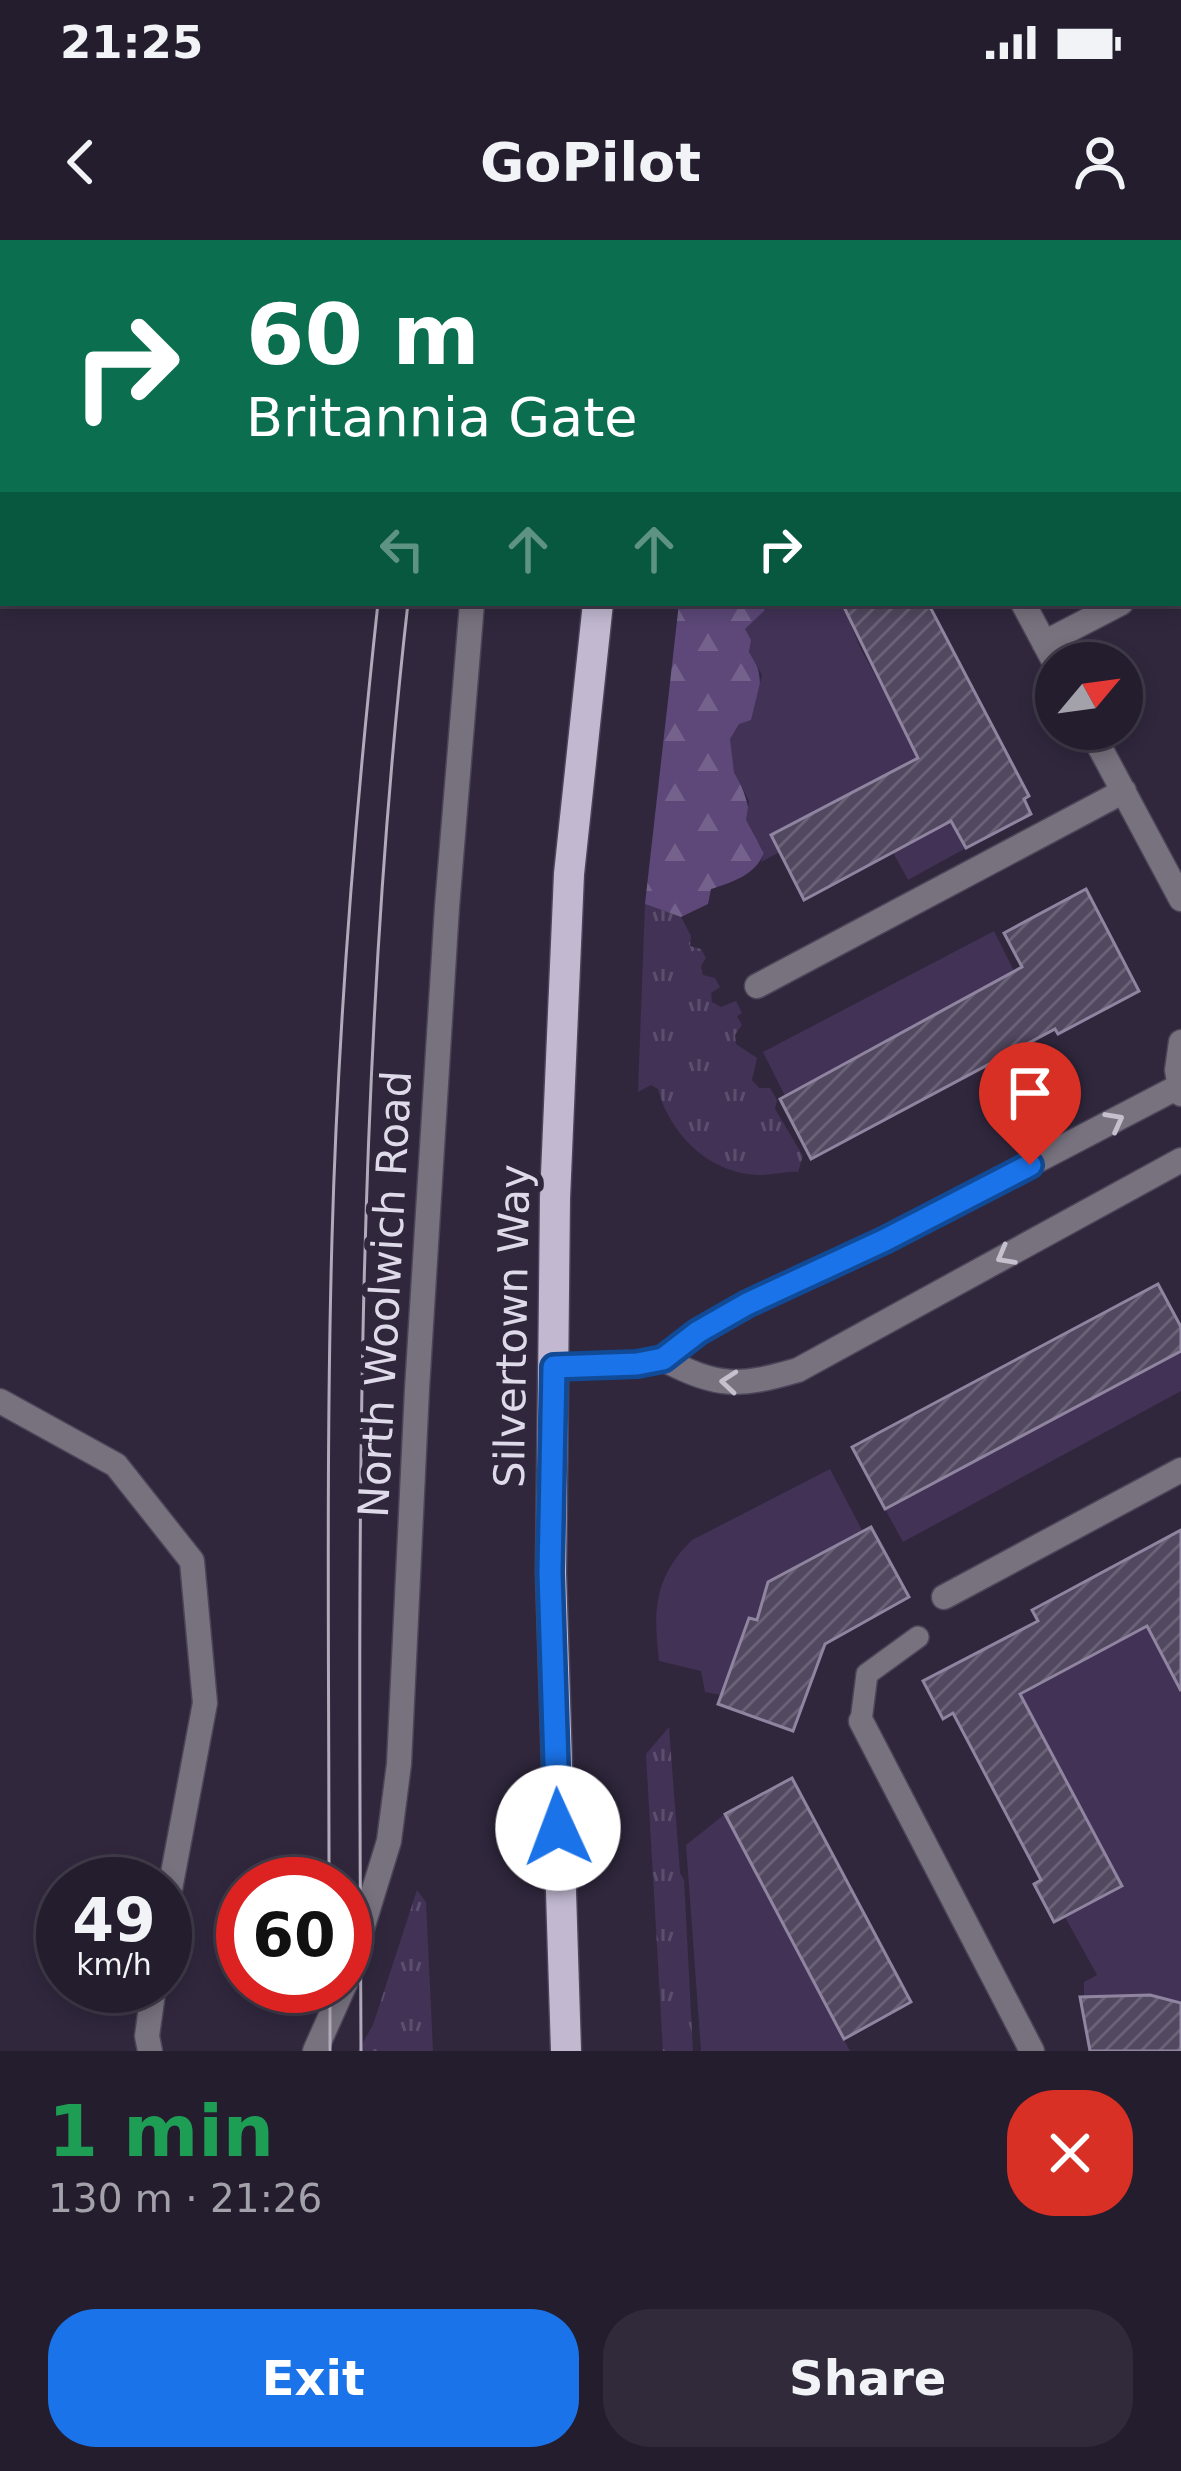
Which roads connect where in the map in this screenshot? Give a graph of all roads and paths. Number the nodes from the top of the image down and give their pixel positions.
1 (472, 606) edge
2 (598, 606) edge
3 (1025, 606) edge
4 (1116, 606) edge
5 (1044, 642) edge
6 (1066, 642) edge
7 (1102, 750) edge
8 (1124, 791) junction
9 (1181, 899) edge
10 (757, 986) dead end
11 (1181, 1042) edge
12 (1180, 1090) edge
13 (1181, 1160) edge
14 (663, 1359) junction
15 (554, 1367) junction
16 (0, 1401) edge
17 (1181, 1470) edge
18 (944, 1597) dead end
19 (918, 1637) dead end
20 (861, 1721) joint
21 (176, 1857) edge
22 (372, 1895) edge
23 (150, 2013) edge
24 (332, 2013) edge
25 (150, 2051) edge
26 (315, 2051) edge
27 (566, 2051) edge
28 (1032, 2051) edge

1 - 22 street, North Woolwich Road
2 - 15 main road, Silvertown Way
3 - 5 street
4 - 6 street
7 - 8 street
8 - 9 street
8 - 10 street
11 - 12 street
14 -> 12 street
13 -> 14 street
14 - 15 street
15 - 27 main road, Silvertown Way
16 - 21 street
17 - 18 street
19 - 20 lane
20 - 28 street
23 - 25 street
24 - 26 street, North Woolwich Road

